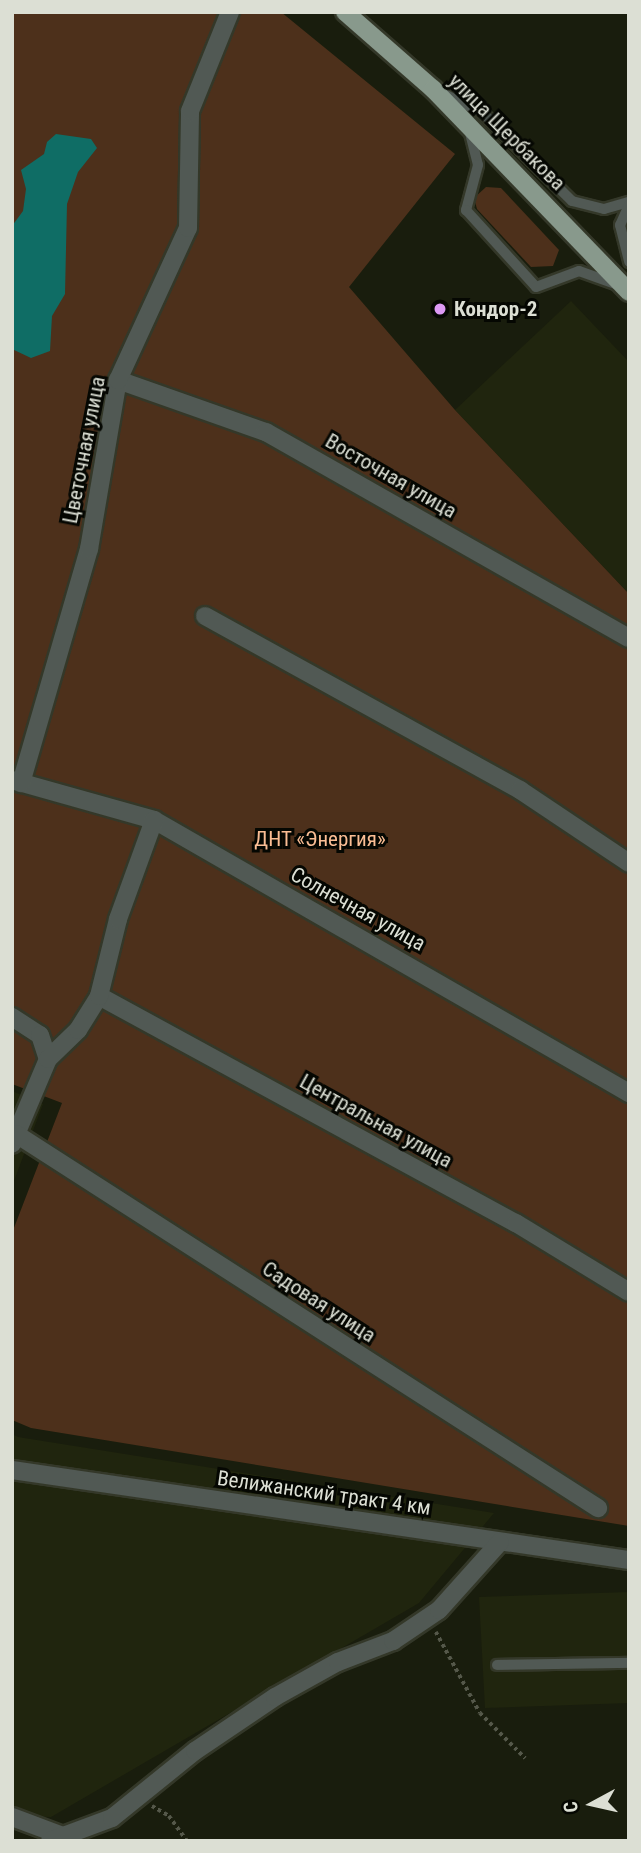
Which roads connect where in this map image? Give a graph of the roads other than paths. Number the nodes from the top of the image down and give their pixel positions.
1 (230, 12) edge
2 (345, 12) edge
3 (433, 89) junction
4 (469, 126) junction
5 (629, 204) edge
6 (629, 262) edge
7 (626, 289) edge
8 (118, 380) junction
9 (205, 616) dead end
10 (629, 638) edge
11 (17, 781) edge
12 (154, 820) junction
13 (629, 863) edge
14 (99, 996) junction
15 (12, 1017) edge
16 (48, 1059) junction
17 (629, 1093) edge
18 (14, 1139) edge
19 (629, 1292) edge
20 (12, 1470) edge
21 (598, 1508) dead end
22 (500, 1542) junction
23 (629, 1560) edge
24 (629, 1663) edge
25 (497, 1665) dead end
26 (12, 1817) edge
27 (57, 1838) edge

1 - 8 street, Цветочная улица
2 - 3 main road, улица Щербакова
3 - 4 main road, улица Щербакова
3 - 5 lane
4 - 7 main road, улица Щербакова
4 - 7 lane
5 - 6 lane
8 - 10 street, Восточная улица
8 - 11 street, Цветочная улица
9 - 13 street
11 - 12 street, Солнечная улица
12 - 14 street
12 - 17 street, Солнечная улица
14 - 16 street
14 - 19 street, Центральная улица
15 - 16 street
16 - 18 street
18 - 21 street, Садовая улица
20 - 22 street, Велижанский тракт 4 км
22 - 23 street, Велижанский тракт 4 км
22 - 27 street
24 - 25 lane
26 - 27 street

